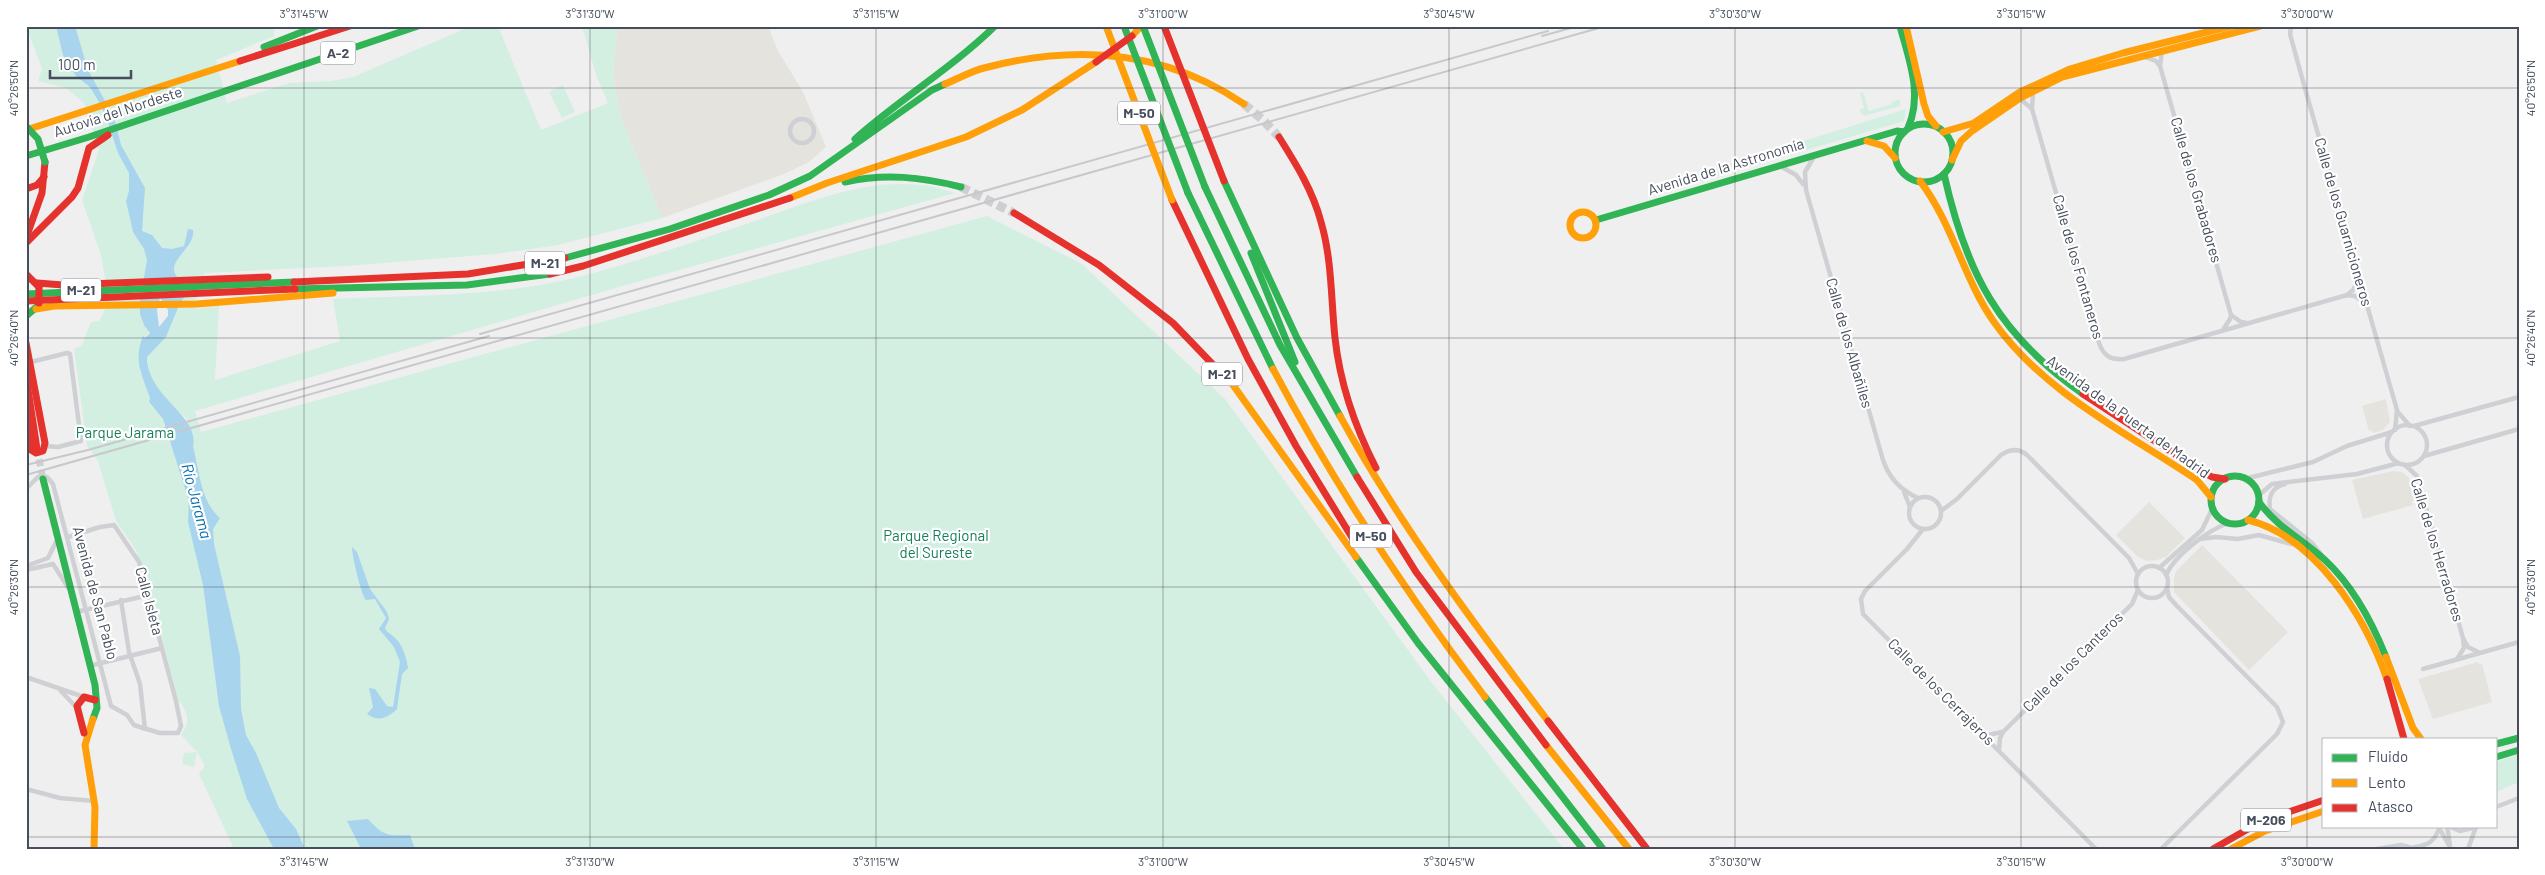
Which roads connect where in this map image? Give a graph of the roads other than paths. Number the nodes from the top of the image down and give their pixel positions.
1 (317, 26) edge
2 (350, 26) edge
3 (418, 26) edge
4 (995, 26) edge
5 (1106, 26) edge
6 (1124, 26) edge
7 (1142, 26) edge
8 (1164, 26) edge
9 (1900, 26) edge
10 (1906, 26) edge
11 (2240, 26) edge
12 (2260, 26) edge
13 (2285, 26) edge
14 (2291, 26) edge
15 (2247, 28) edge
16 (2231, 30) edge
17 (2290, 34) junction
18 (2177, 40) junction
19 (2161, 53) junction
20 (2145, 57) junction
21 (239, 60) junction
22 (2160, 66) junction
23 (2033, 92) junction
24 (2017, 97) junction
25 (1244, 104) tunnel mouth
26 (2032, 109) junction
27 (1936, 127) junction
28 (26, 128) edge
29 (1906, 130) junction
30 (1943, 132) junction
31 (1278, 137) tunnel mouth
32 (792, 139) joint
33 (90, 140) junction
34 (1864, 141) junction
35 (1815, 155) junction
36 (26, 156) edge
37 (836, 158) junction
38 (1896, 159) junction
39 (1952, 160) junction
40 (1780, 166) junction
41 (45, 171) junction
42 (1944, 174) junction
43 (1224, 181) junction
44 (1920, 181) junction
45 (961, 187) tunnel mouth
46 (26, 189) edge
47 (1806, 190) junction
48 (793, 197) junction
49 (1014, 213) tunnel mouth
50 (1596, 220) dead end
51 (26, 238) edge
52 (26, 243) edge
53 (27, 275) edge
54 (2359, 278) junction
55 (236, 284) junction
56 (38, 286) junction
57 (422, 286) junction
58 (134, 288) junction
59 (26, 294) edge
60 (2347, 295) junction
61 (26, 301) edge
62 (2366, 302) junction
63 (38, 306) junction
64 (2231, 315) junction
65 (27, 316) edge
66 (2250, 323) junction
67 (2222, 331) junction
68 (26, 343) edge
69 (31, 362) junction
70 (26, 376) edge
71 (1298, 376) junction
72 (2519, 397) edge
73 (2397, 410) junction
74 (26, 420) edge
75 (2412, 426) junction
76 (2519, 429) edge
77 (2394, 431) junction
78 (35, 447) edge
79 (2424, 456) junction
80 (2399, 463) junction
81 (2405, 464) junction
82 (42, 479) tunnel mouth
83 (2225, 479) junction
84 (2244, 479) junction
85 (2294, 482) junction
86 (26, 489) edge
87 (1903, 491) junction
88 (2211, 497) junction
89 (1918, 498) junction
90 (1392, 499) junction
91 (2258, 499) junction
92 (1910, 507) junction
93 (2212, 509) junction
94 (1941, 511) junction
95 (2248, 520) junction
96 (2228, 523) junction
97 (1923, 529) junction
98 (68, 537) junction
99 (2200, 539) junction
100 (57, 540) junction
101 (2296, 546) junction
102 (2333, 567) junction
103 (26, 568) edge
104 (2159, 568) junction
105 (2138, 574) junction
106 (2166, 575) junction
107 (1380, 586) junction
108 (2166, 588) junction
109 (69, 590) junction
110 (2138, 590) junction
111 (149, 595) junction
112 (121, 600) junction
113 (86, 610) junction
114 (76, 612) junction
115 (2463, 638) junction
116 (2519, 642) edge
117 (162, 648) junction
118 (2479, 653) junction
119 (130, 656) junction
120 (2457, 659) junction
121 (100, 663) junction
122 (89, 666) junction
123 (2423, 669) dead end
124 (26, 677) edge
125 (92, 677) junction
126 (57, 688) junction
127 (86, 697) junction
128 (95, 700) junction
129 (78, 711) junction
130 (91, 717) junction
131 (145, 729) junction
132 (2003, 732) junction
133 (85, 735) junction
134 (1984, 736) junction
135 (2404, 738) edge
136 (2420, 738) edge
137 (2519, 738) edge
138 (2498, 743) edge
139 (2519, 750) edge
140 (2000, 752) junction
141 (2498, 756) edge
142 (26, 789) edge
143 (2519, 798) edge
144 (94, 801) junction
145 (2322, 801) edge
146 (2498, 806) edge
147 (2322, 812) edge
148 (2439, 828) edge
149 (2448, 828) edge
150 (2453, 828) edge
151 (2472, 828) edge
152 (2476, 828) edge
153 (2416, 848) edge
154 (94, 849) edge
155 (1583, 849) edge
156 (1603, 849) edge
157 (1629, 849) edge
158 (1647, 849) edge
159 (2096, 849) edge
160 (2161, 849) edge
161 (2213, 849) edge
162 (2231, 849) edge
163 (2377, 849) edge
164 (2451, 849) edge
165 (2468, 849) edge

1 - 21 main road
2 - 21 main road, Autovía del Nordeste / A-2
3 - 33 main road, Autovía del Nordeste / A-2
4 - 37 main road
5 - 107 main road, M-50, bridge
6 - 156 main road, M-50, bridge
7 - 48 main road, M-21, bridge
7 - 71 main road, M-50, bridge
8 - 43 main road, M-50, bridge
9 - 29 main road
10 - 27 main road
11 - 16 street
12 - 15 main road
13 - 17 street, Calle de los Guarnicioneros
14 - 17 street, Calle de los Guarnicioneros
15 - 16 main road
16 - 18 main road
16 - 19 main road
17 - 54 street, Calle de los Guarnicioneros
18 - 19 street
18 - 24 main road
19 - 20 main road
19 - 22 street, Calle de los Grabadores
20 - 22 street
20 - 23 main road
21 - 28 main road, Autovía del Nordeste / A-2
22 - 64 street, Calle de los Grabadores
23 - 24 main road
23 - 26 street, Calle de los Fontaneros
24 - 26 street
24 - 30 main road
24 - 39 main road
25 - 37 main road, M-21
26 - 67 street, Calle de los Fontaneros
27 - 29 main road
27 - 30 main road
28 - 41 main road, bridge
29 - 34 main road, Avenida de la Astronomía
29 - 38 main road
30 - 39 main road
31 - 90 main road
32 - 32 street
33 - 36 main road, Autovía del Nordeste
33 - 52 main road
34 - 35 main road, Avenida de la Astronomía
34 - 38 main road
35 - 40 main road, Avenida de la Astronomía
35 - 47 street, Calle de los Albañiles
37 - 55 main road, M-21
38 - 44 main road
39 - 42 main road
40 - 47 street, Calle de los Albañiles
40 - 50 main road, Avenida de la Astronomía
41 - 46 main road
41 - 51 main road
42 - 44 main road
42 - 83 main road, Avenida de la Puerta de Madrid
43 - 71 main road
43 - 90 main road, M-50
44 - 88 main road, Avenida de la Puerta de Madrid
45 - 48 main road, M-21
47 - 87 street, Calle de los Albañiles
48 - 57 main road, M-21
49 - 107 main road, M-21
53 - 56 main road
54 - 60 street
54 - 62 street, Calle de los Guarnicioneros
55 - 57 main road, M-21
55 - 58 main road, M-21
56 - 58 main road
56 - 63 main road, bridge
57 - 63 main road
58 - 59 main road, M-21
58 - 61 main road, M-21
60 - 62 street
60 - 66 street, Calle de los Fontaneros
62 - 73 street, Calle de los Guarnicioneros
63 - 65 main road
64 - 66 street
64 - 67 street
66 - 67 street, Calle de los Fontaneros
68 - 69 main road
69 - 78 main road
69 - 78 street
70 - 78 main road
71 - 157 main road, M-50
72 - 75 street
73 - 75 street, Calle de los Guarnicioneros
73 - 77 street, Calle de los Guarnicioneros
74 - 78 main road
75 - 77 street
75 - 79 street
76 - 79 street
77 - 80 street
77 - 84 street
79 - 81 street
80 - 81 street
80 - 85 street
81 - 115 street, Calle de los Herradores
82 - 100 main road, Avenida de San Pablo
83 - 84 main road
83 - 88 main road
84 - 91 main road
85 - 91 street
85 - 102 street
86 - 98 street, Avenida de San Pablo
87 - 89 street, Calle de los Albañiles
87 - 92 street, Calle de los Albañiles
88 - 93 main road
89 - 92 street
89 - 94 street
90 - 158 main road, M-50
91 - 95 main road
91 - 102 main road
92 - 97 street
93 - 96 main road
93 - 104 street
94 - 97 street
94 - 105 street
95 - 96 main road
95 - 101 main road
96 - 99 street
97 - 134 street, Calle de los Cerrajeros
98 - 111 street, Calle Isleta
98 - 113 street, Avenida de San Pablo
99 - 101 street
99 - 106 street
100 - 103 street
100 - 109 main road, Avenida de San Pablo
101 - 135 main road
102 - 136 main road
103 - 109 street
104 - 105 street
104 - 106 street
105 - 110 street
106 - 108 street
107 - 155 main road, M-50
108 - 110 street
108 - 160 street
109 - 114 main road, Avenida de San Pablo
110 - 132 street, Calle de los Canteros
111 - 112 street
111 - 117 street, Calle Isleta
112 - 113 street
112 - 119 street
113 - 114 street
113 - 121 street, Avenida de San Pablo
114 - 122 main road, Avenida de San Pablo
115 - 118 street, Calle de los Herradores
115 - 120 street, Calle de los Herradores
116 - 118 street
117 - 119 street
117 - 131 street, Calle Isleta
118 - 120 street
119 - 121 street
119 - 131 street
120 - 123 street
121 - 122 street
121 - 131 street, Avenida de San Pablo
122 - 125 main road, Avenida de San Pablo
124 - 126 street
125 - 127 main road
125 - 128 main road, Avenida de San Pablo
126 - 127 street
126 - 129 street
127 - 128 main road
127 - 129 main road
128 - 130 main road
129 - 130 main road
129 - 133 main road
130 - 133 main road
132 - 134 street
132 - 140 street
133 - 144 main road
134 - 140 street, Calle de los Cerrajeros
137 - 138 main road
139 - 141 main road
140 - 159 street, Calle de los Cerrajeros
142 - 144 street
143 - 146 street
144 - 154 main road
145 - 161 main road, M-206
147 - 162 main road, M-206
148 - 153 street
148 - 164 street
149 - 164 street
150 - 151 street
152 - 165 street
153 - 163 street

